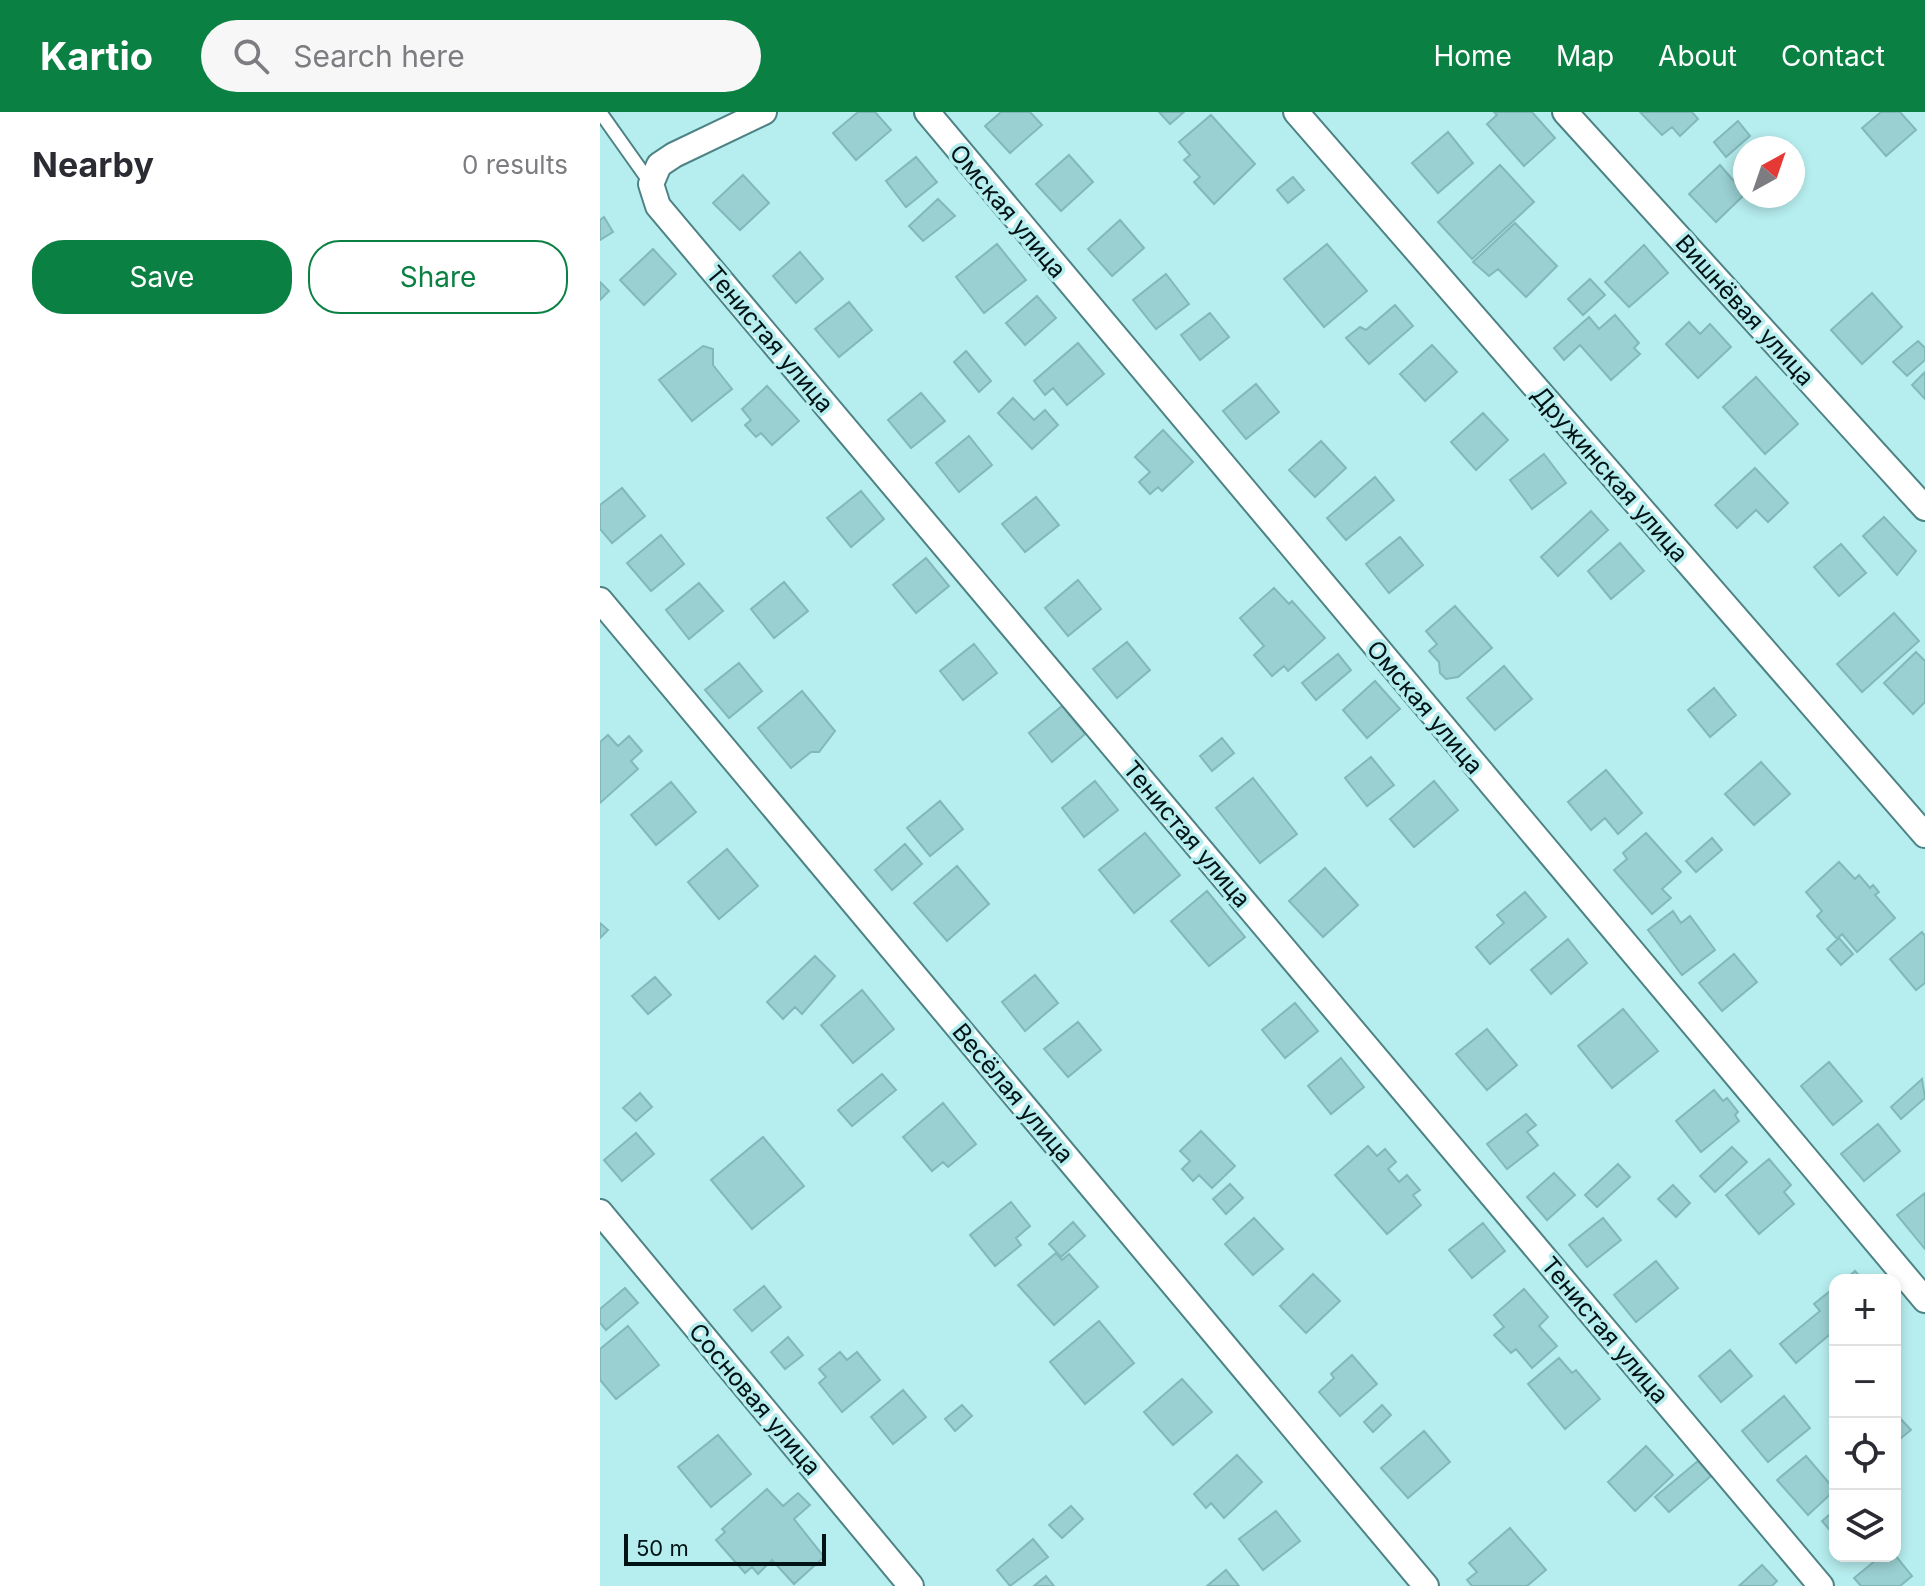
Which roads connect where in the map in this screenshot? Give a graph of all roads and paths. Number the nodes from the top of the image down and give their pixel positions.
1 (600, 112) edge
2 (764, 112) edge
3 (927, 112) edge
4 (1296, 112) edge
5 (1565, 112) edge
6 (651, 184) junction
7 (1925, 508) edge
8 (600, 600) edge
9 (1925, 835) edge
10 (600, 1212) edge
11 (1925, 1300) edge
12 (911, 1586) edge
13 (1426, 1586) edge
14 (1821, 1586) edge

1 - 6 lane
2 - 6 street
3 - 11 street, Омская улица
4 - 9 street, Дружинская улица
5 - 7 street, Вишнёвая улица
6 - 14 street, Тенистая улица
8 - 13 street, Весёлая улица
10 - 12 street, Сосновая улица

